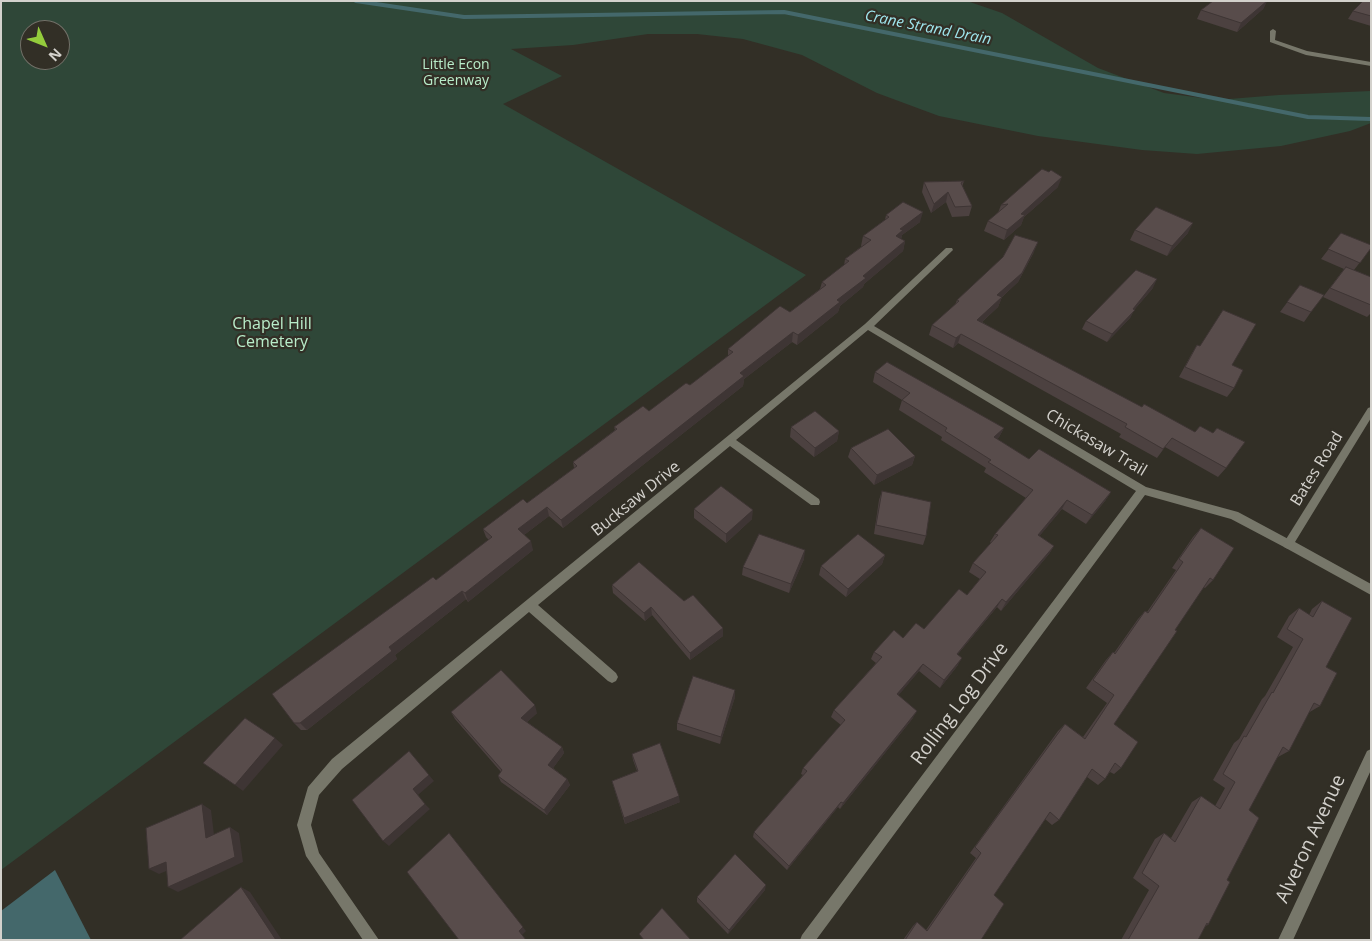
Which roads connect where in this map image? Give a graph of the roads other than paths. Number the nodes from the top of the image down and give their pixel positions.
1 (1273, 31) dead end
2 (1371, 64) edge
3 (949, 250) dead end
4 (868, 326) junction
5 (1371, 410) edge
6 (730, 441) junction
7 (1143, 490) junction
8 (815, 502) dead end
9 (1288, 544) junction
10 (1371, 590) edge
11 (530, 606) junction
12 (612, 677) dead end
13 (1371, 755) edge
14 (372, 940) edge
15 (807, 940) edge
16 (1285, 940) edge

1 - 2 street
3 - 4 street, Bucksaw Drive
4 - 6 street, Bucksaw Drive
4 - 7 street, Chickasaw Trail
5 - 9 street, Bates Road
6 - 8 street
6 - 11 street, Bucksaw Drive
7 - 9 street, Chickasaw Trail
7 - 15 street, Rolling Log Drive
9 - 10 street, Chickasaw Trail
11 - 12 street
11 - 14 street, Bucksaw Drive
13 - 16 street, Alveron Avenue

